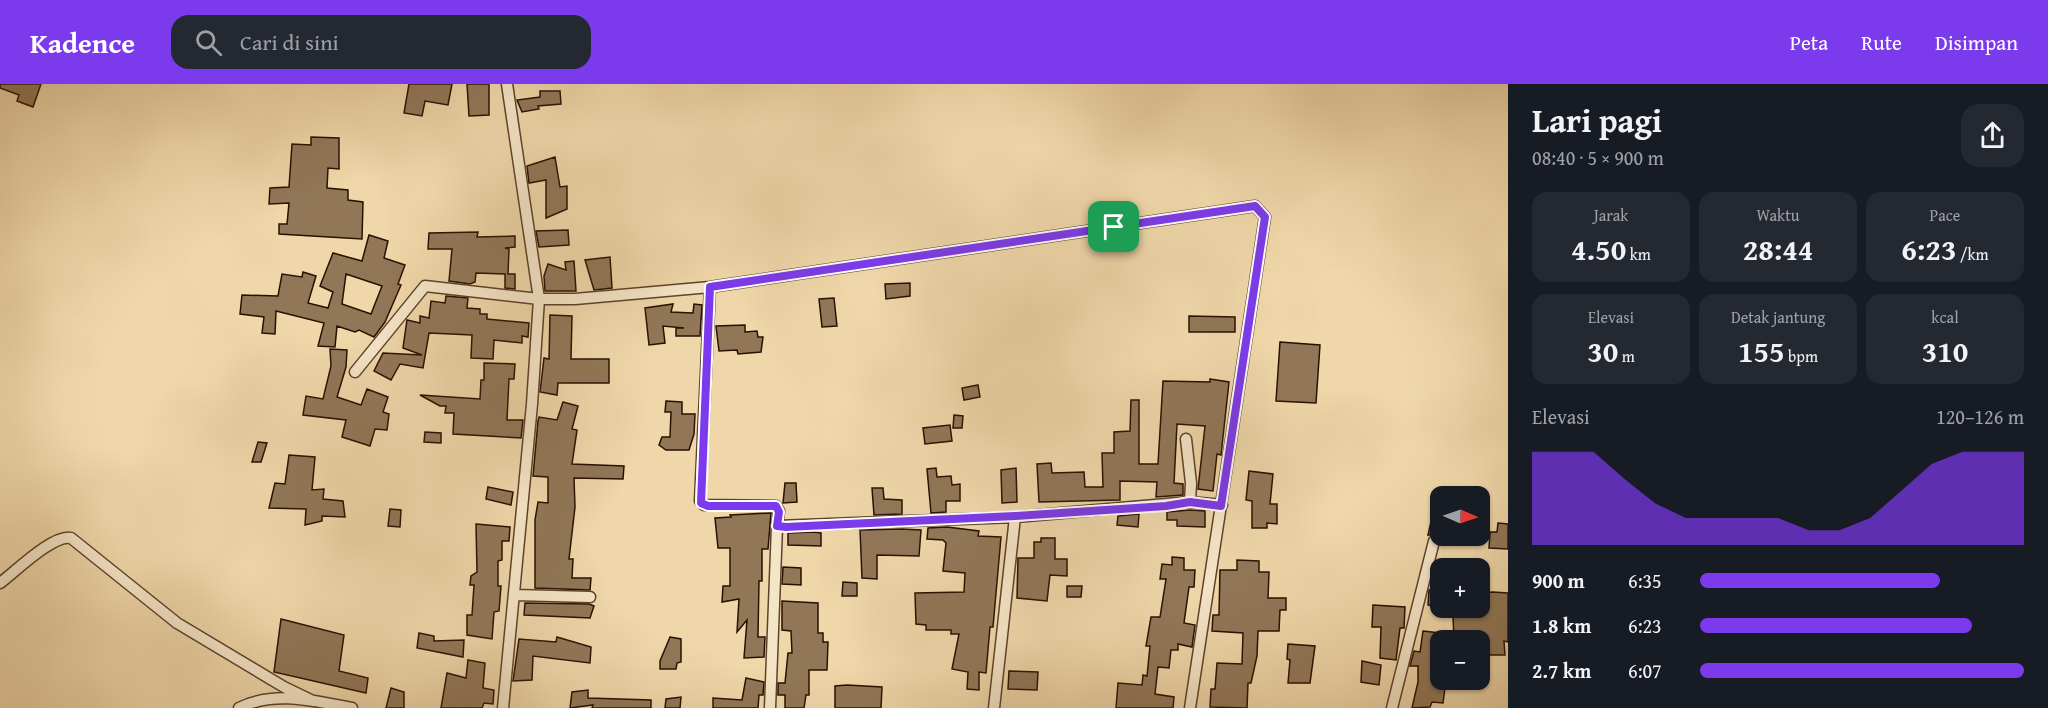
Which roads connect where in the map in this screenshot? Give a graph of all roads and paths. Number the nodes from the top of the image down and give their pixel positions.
1 (507, 84) edge
2 (710, 287) junction
3 (539, 299) junction
4 (355, 372) dead end
5 (1186, 439) dead end
6 (1190, 502) junction
7 (1221, 506) junction
8 (1015, 516) junction
9 (777, 526) junction
10 (1433, 546) edge
11 (0, 583) edge
12 (515, 595) junction
13 (590, 597) dead end
14 (313, 701) junction
15 (239, 708) edge
16 (352, 708) edge
17 (503, 708) edge
18 (770, 708) edge
19 (994, 708) edge
20 (1190, 708) edge
21 (1392, 708) edge

1 - 3 street
2 - 3 street
2 - 7 street
2 - 9 street
3 - 4 street
3 - 12 street
5 - 6 street
6 - 7 street
6 - 8 street
7 - 20 street
8 - 9 street
8 - 19 street
9 - 18 street
10 - 21 street
11 - 14 street
12 - 13 street
12 - 17 street
14 - 15 street
14 - 16 street

